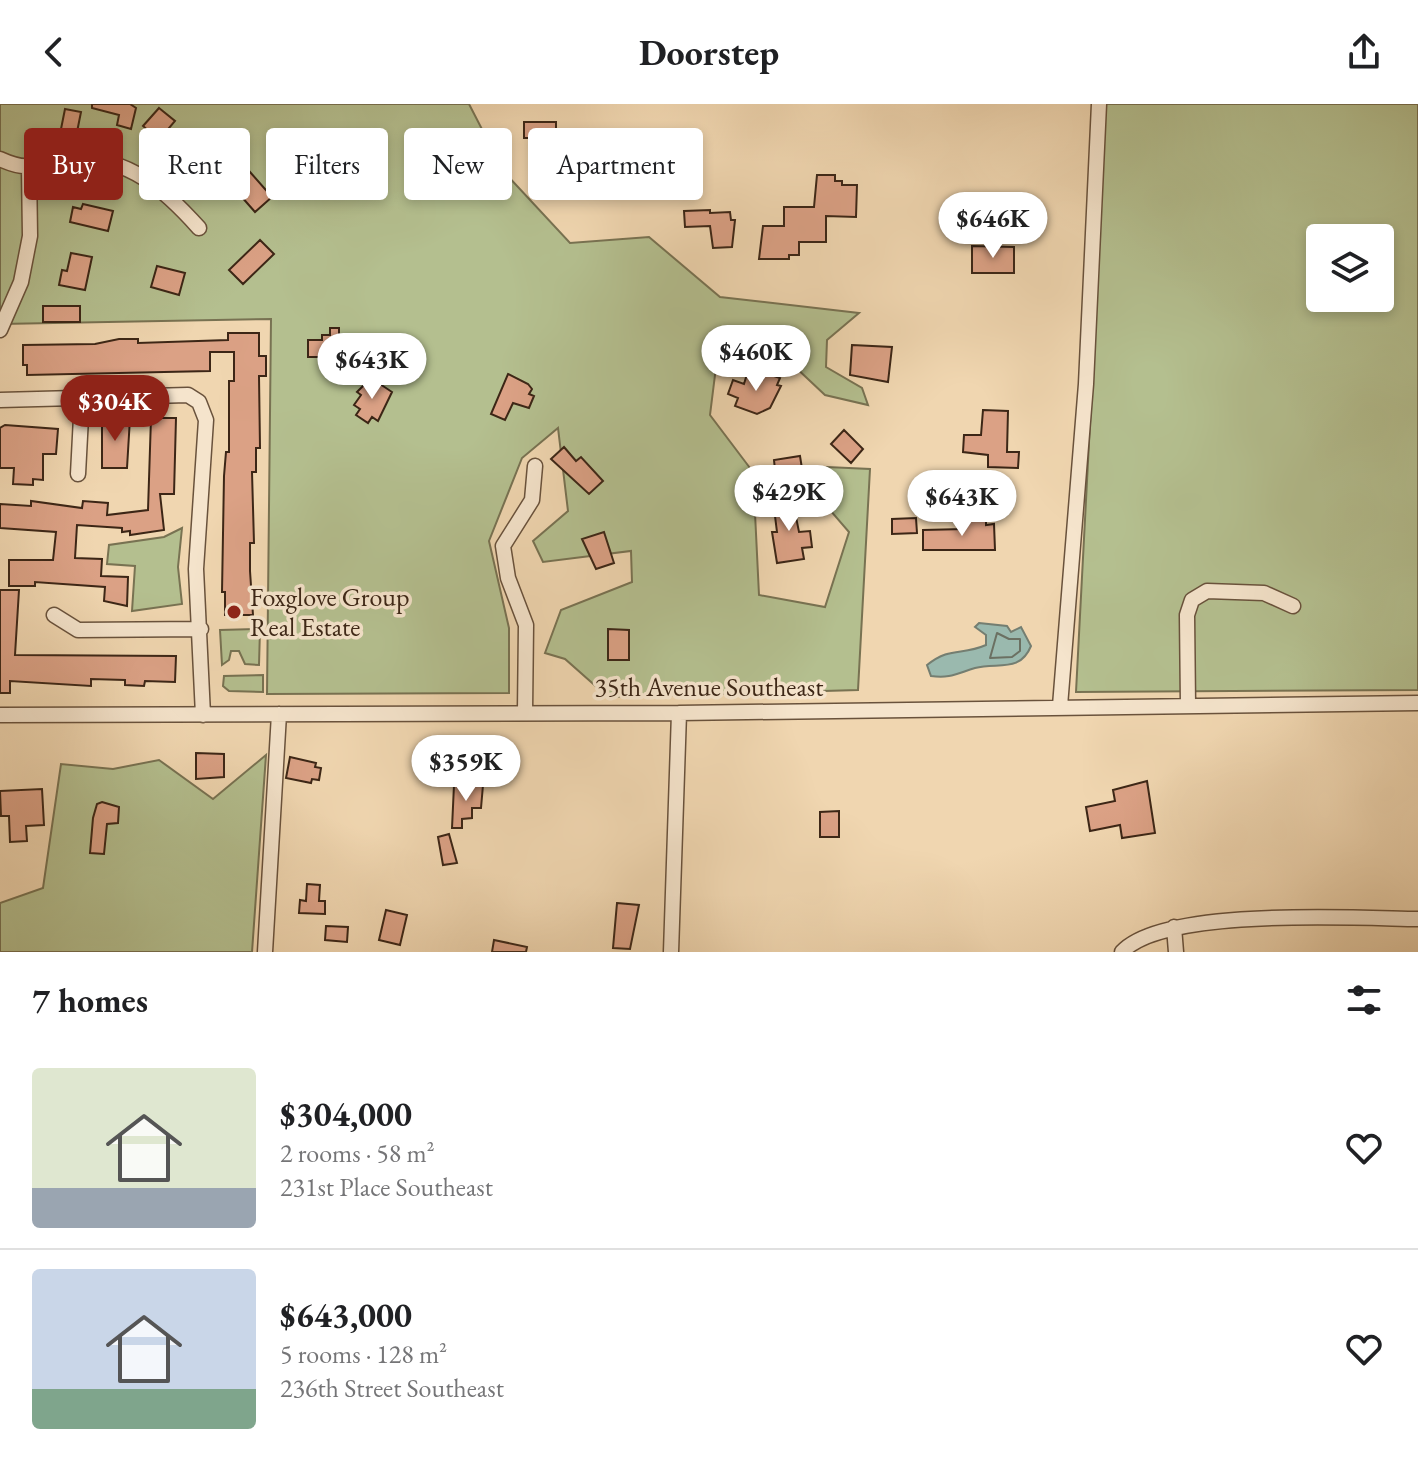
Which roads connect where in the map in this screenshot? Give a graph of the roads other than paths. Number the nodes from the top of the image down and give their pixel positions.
1 (1099, 104) edge
2 (0, 159) edge
3 (24, 167) edge
4 (123, 168) edge
5 (29, 200) edge
6 (199, 228) dead end
7 (0, 330) edge
8 (82, 398) junction
9 (0, 400) edge
10 (535, 466) dead end
11 (78, 474) dead end
12 (1293, 606) dead end
13 (54, 615) dead end
14 (201, 629) junction
15 (1418, 703) edge
16 (1188, 705) junction
17 (1060, 706) junction
18 (525, 711) junction
19 (679, 713) junction
20 (279, 714) junction
21 (0, 715) edge
22 (203, 715) junction
23 (1418, 919) edge
24 (1174, 927) junction
25 (265, 952) edge
26 (671, 952) edge
27 (1122, 952) edge
28 (1176, 952) edge

1 - 17 street
2 - 3 street
4 - 6 street
5 - 7 street
8 - 9 street
8 - 11 street
8 - 14 street
10 - 18 street
12 - 16 street
13 - 14 street
14 - 22 street
15 - 16 street, 35th Avenue Southeast
16 - 17 street, 35th Avenue Southeast
17 - 19 street, 35th Avenue Southeast
18 - 19 street, 35th Avenue Southeast
18 - 20 street, 35th Avenue Southeast
19 - 26 street
20 - 22 street, 35th Avenue Southeast
20 - 25 street
21 - 22 street, 35th Avenue Southeast
23 - 24 street
24 - 27 street
24 - 28 street

